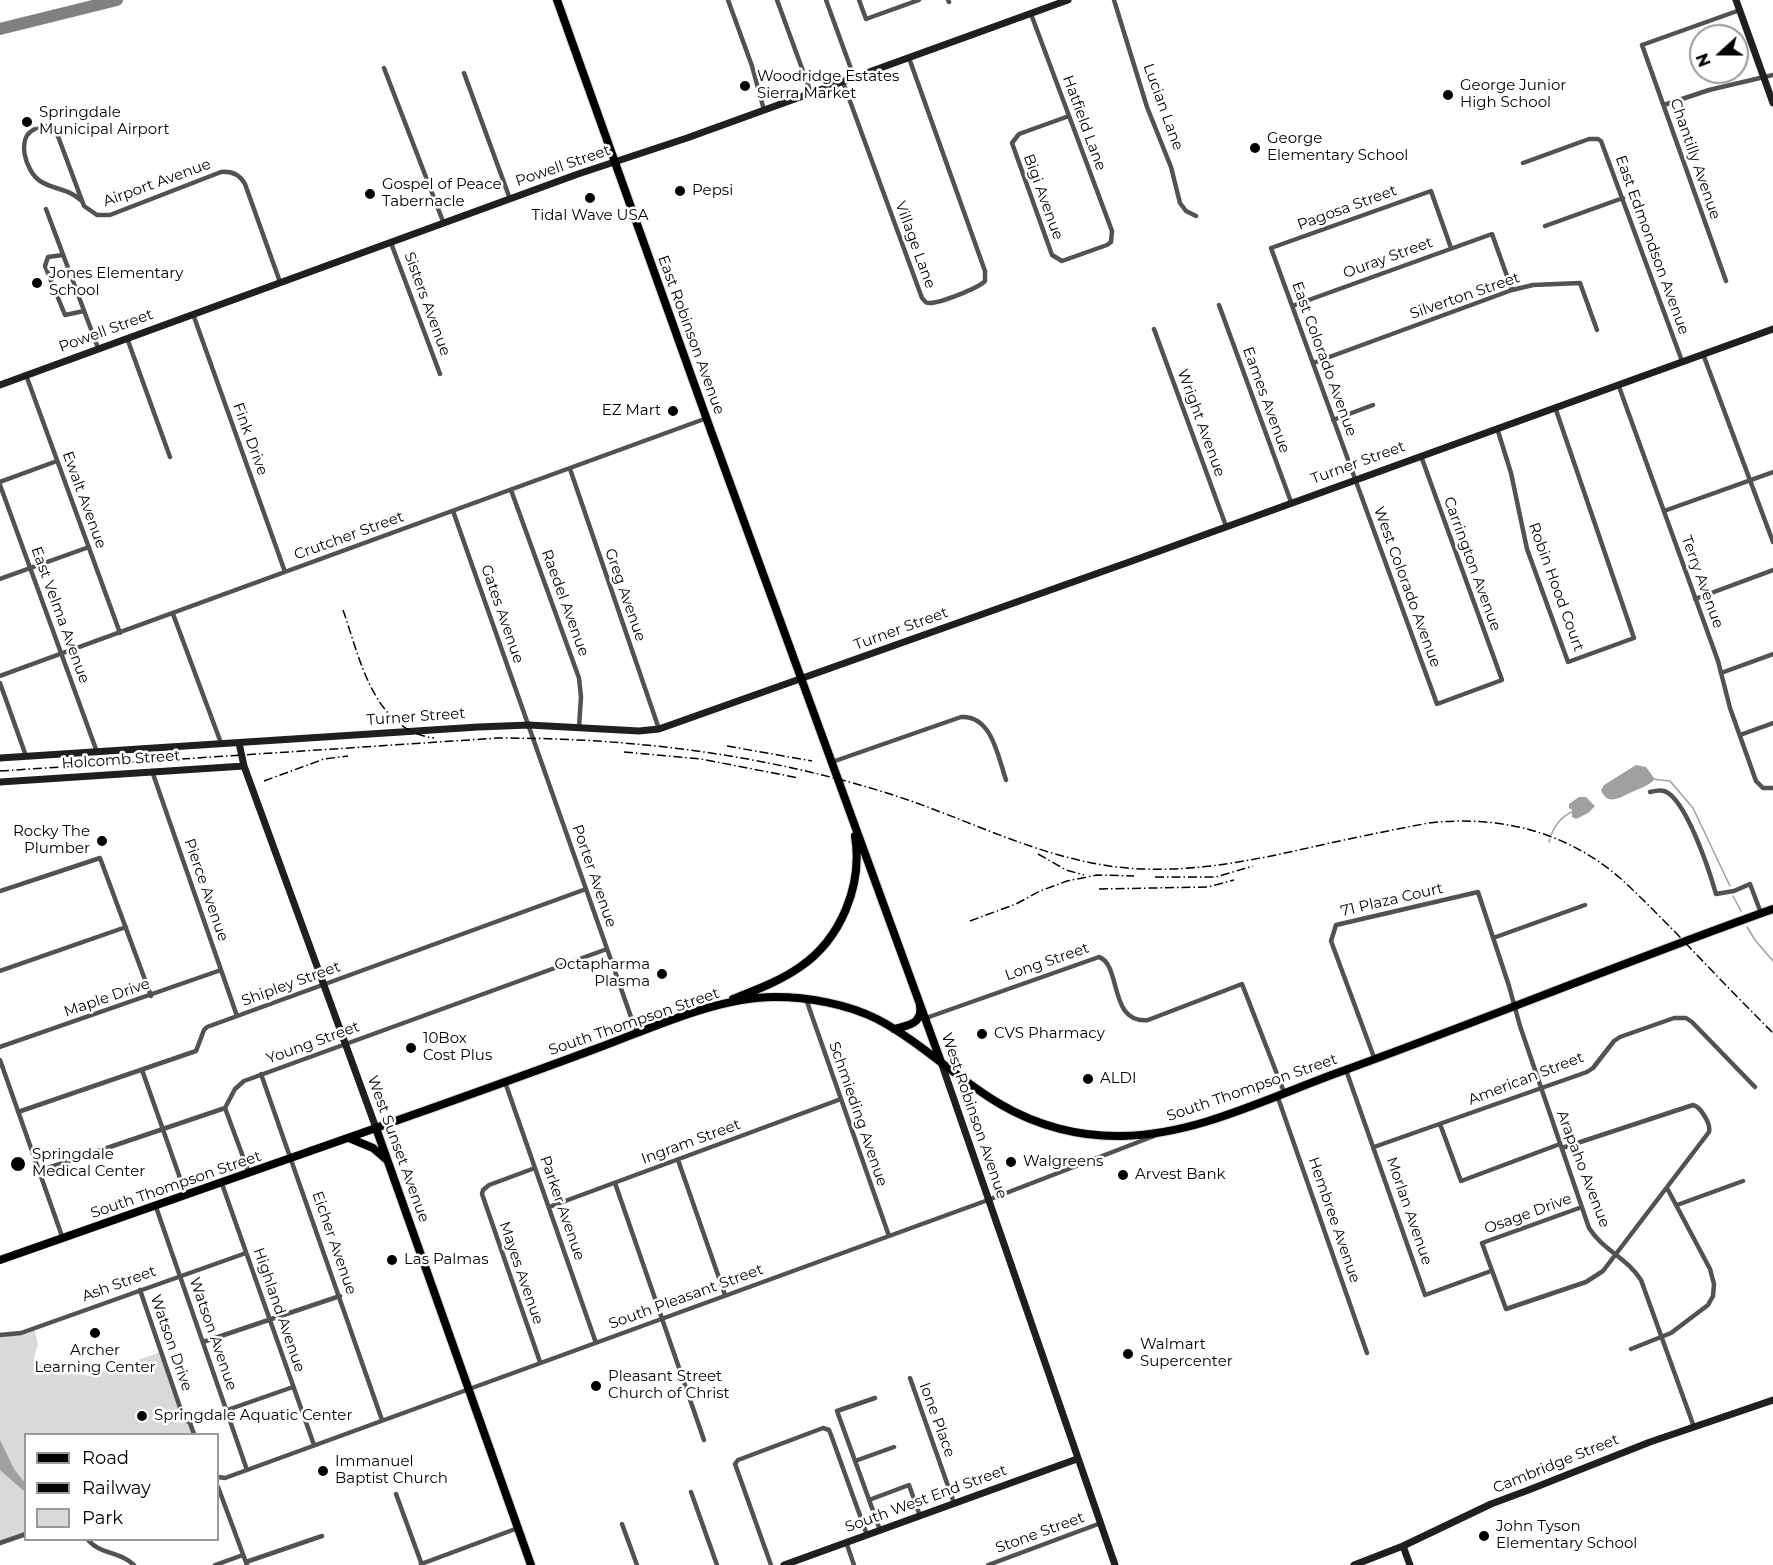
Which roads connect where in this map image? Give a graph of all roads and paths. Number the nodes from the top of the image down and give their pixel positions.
1 (557, 0) edge
2 (728, 0) edge
3 (777, 0) edge
4 (826, 0) edge
5 (859, 0) edge
6 (919, 0) edge
7 (1068, 0) edge
8 (1114, 0) edge
9 (1736, 0) edge
10 (1740, 10) junction
11 (1031, 14) junction
12 (909, 58) junction
13 (384, 68) dead end
14 (464, 73) dead end
15 (1773, 75) edge
16 (854, 77) junction
17 (1763, 77) junction
18 (843, 82) junction
19 (811, 93) junction
20 (1773, 103) edge
21 (1664, 105) junction
22 (764, 110) junction
23 (1069, 116) junction
24 (615, 162) junction
25 (1523, 163) dead end
26 (1623, 198) junction
27 (510, 199) junction
28 (82, 201) junction
29 (46, 209) dead end
30 (1196, 216) dead end
31 (444, 224) junction
32 (1545, 226) dead end
33 (391, 243) junction
34 (1271, 248) joint
35 (1451, 248) junction
36 (63, 255) junction
37 (1058, 261) joint
38 (1726, 281) dead end
39 (280, 282) junction
40 (1512, 291) junction
41 (1219, 306) dead end
42 (1292, 306) junction
43 (84, 311) junction
44 (193, 314) junction
45 (1154, 329) dead end
46 (1773, 329) edge
47 (1597, 330) dead end
48 (127, 338) junction
49 (98, 348) junction
50 (1703, 354) junction
51 (1682, 361) junction
52 (1313, 363) junction
53 (440, 374) dead end
54 (26, 375) junction
55 (1618, 384) junction
56 (0, 385) edge
57 (1373, 405) dead end
58 (1555, 407) junction
59 (707, 418) junction
60 (1333, 420) junction
61 (1497, 428) junction
62 (1420, 455) junction
63 (170, 457) dead end
64 (57, 461) junction
65 (570, 469) junction
66 (1773, 472) edge
67 (1355, 479) junction
68 (1750, 480) junction
69 (0, 483) edge
70 (511, 490) junction
71 (1291, 502) junction
72 (453, 511) junction
73 (1664, 512) junction
74 (1226, 526) junction
75 (1773, 542) edge
76 (89, 547) junction
77 (30, 569) junction
78 (1773, 570) edge
79 (285, 572) junction
80 (0, 579) edge
81 (1695, 599) junction
82 (173, 614) junction
83 (120, 633) junction
84 (61, 653) junction
85 (1773, 654) edge
86 (1721, 673) junction
87 (0, 676) edge
88 (801, 679) junction
89 (0, 683) edge
90 (1437, 704) joint
91 (1773, 723) edge
92 (529, 726) junction
93 (579, 727) junction
94 (659, 729) junction
95 (1740, 735) junction
96 (221, 743) junction
97 (239, 743) junction
98 (97, 752) junction
99 (26, 756) junction
100 (0, 758) edge
101 (832, 762) junction
102 (244, 766) junction
103 (152, 771) junction
104 (1006, 780) dead end
105 (0, 782) edge
106 (1773, 788) edge
107 (1650, 792) dead end
108 (852, 818) junction
109 (872, 872) junction
110 (855, 878) junction
111 (586, 889) junction
112 (0, 891) edge
113 (1585, 905) dead end
114 (1773, 909) edge
115 (1761, 914) junction
116 (126, 927) junction
117 (1493, 938) junction
118 (607, 948) junction
119 (221, 970) junction
120 (0, 972) edge
121 (777, 980) junction
122 (1242, 984) joint
123 (325, 985) junction
124 (151, 996) junction
125 (773, 996) junction
126 (806, 999) junction
127 (919, 999) junction
128 (724, 1003) junction
129 (1514, 1005) junction
130 (237, 1016) junction
131 (926, 1018) junction
132 (894, 1029) junction
133 (637, 1034) junction
134 (346, 1044) junction
135 (0, 1047) edge
136 (0, 1060) edge
137 (1375, 1060) junction
138 (941, 1062) junction
139 (142, 1070) junction
140 (1346, 1070) junction
141 (261, 1074) junction
142 (506, 1082) junction
143 (1755, 1087) dead end
144 (1540, 1088) junction
145 (1281, 1094) junction
146 (841, 1099) junction
147 (225, 1108) junction
148 (18, 1112) junction
149 (1440, 1124) junction
150 (376, 1128) junction
151 (163, 1129) junction
152 (1162, 1133) junction
153 (349, 1138) junction
154 (1561, 1146) junction
155 (1374, 1148) junction
156 (292, 1159) junction
157 (678, 1160) junction
158 (388, 1161) junction
159 (535, 1168) junction
160 (39, 1171) junction
161 (249, 1174) junction
162 (1743, 1181) dead end
163 (615, 1183) junction
164 (222, 1184) junction
165 (1667, 1188) junction
166 (186, 1196) junction
167 (988, 1200) junction
168 (1677, 1205) junction
169 (156, 1207) junction
170 (549, 1207) junction
171 (1582, 1207) junction
172 (889, 1236) junction
173 (63, 1239) junction
174 (246, 1253) junction
175 (1616, 1255) junction
176 (0, 1260) edge
177 (1491, 1271) junction
178 (180, 1276) junction
179 (140, 1290) junction
180 (725, 1295) junction
181 (340, 1296) junction
182 (662, 1318) junction
183 (269, 1320) junction
184 (0, 1334) edge
185 (1662, 1337) junction
186 (203, 1342) junction
187 (596, 1343) junction
188 (1631, 1349) dead end
189 (1367, 1353) dead end
190 (540, 1362) junction
191 (909, 1378) dead end
192 (293, 1387) junction
193 (468, 1388) junction
194 (875, 1398) dead end
195 (1773, 1400) edge
196 (227, 1410) junction
197 (382, 1420) junction
198 (190, 1423) junction
199 (1694, 1427) junction
200 (194, 1433) edge
201 (704, 1440) dead end
202 (314, 1445) junction
203 (894, 1447) dead end
204 (1077, 1458) junction
205 (855, 1461) junction
206 (247, 1470) junction
207 (219, 1478) edge
208 (219, 1490) edge
209 (691, 1492) dead end
210 (396, 1494) dead end
211 (869, 1500) junction
212 (954, 1503) junction
213 (920, 1516) junction
214 (1101, 1523) junction
215 (622, 1524) dead end
216 (518, 1528) junction
217 (880, 1530) junction
218 (24, 1535) edge
219 (867, 1535) junction
220 (322, 1536) dead end
221 (90, 1541) edge
222 (846, 1542) junction
223 (0, 1543) edge
224 (1403, 1546) junction
225 (243, 1555) junction
226 (246, 1564) edge
227 (421, 1564) edge
228 (134, 1565) edge
229 (215, 1565) edge
230 (531, 1565) edge
231 (637, 1565) edge
232 (717, 1565) edge
233 (771, 1565) edge
234 (784, 1565) edge
235 (854, 1565) edge
236 (988, 1565) edge
237 (1116, 1565) edge
238 (1354, 1565) edge
239 (1410, 1565) edge

1 - 24 highway, East Robinson Avenue
2 - 22 street
3 - 19 street
4 - 16 street
5 - 6 street
7 - 11 street, Powell Street
8 - 30 street, Lucian Lane
9 - 10 street
10 - 17 street
10 - 21 street, Chantilly Avenue
11 - 12 street, Powell Street
11 - 23 street, Hatfield Lane
12 - 16 street, Powell Street
12 - 18 street, Village Lane
13 - 31 street
14 - 27 street
15 - 17 street
16 - 18 street, Powell Street
17 - 20 street
17 - 21 street
18 - 19 street, Powell Street
19 - 22 street, Powell Street
21 - 38 street, Chantilly Avenue
22 - 24 street, Powell Street
23 - 37 street, Hatfield Lane
23 - 37 street, Bigi Avenue
24 - 27 street, Powell Street
24 - 59 highway, East Robinson Avenue
25 - 26 street, East Edmondson Avenue
26 - 32 street
26 - 51 street, East Edmondson Avenue
27 - 31 street, Powell Street
28 - 28 street, Airport Avenue
28 - 39 street, Airport Avenue
29 - 36 street
31 - 33 street, Powell Street
33 - 39 street, Powell Street
33 - 53 street, Sisters Avenue
34 - 35 street, Pagosa Street
34 - 42 street, East Colorado Avenue
35 - 40 street, Ouray Street
35 - 42 street, Ouray Street
36 - 43 street
36 - 43 street
39 - 44 street, Powell Street
40 - 47 street, Silverton Street
40 - 52 street, Silverton Street
41 - 71 street, Eames Avenue
42 - 52 street, East Colorado Avenue
43 - 49 street
44 - 48 street, Powell Street
44 - 79 street, Fink Drive
45 - 74 street, Wright Avenue
46 - 50 street, Turner Street
48 - 49 street, Powell Street
48 - 63 street
49 - 54 street, Powell Street
50 - 51 street, Turner Street
50 - 68 street
51 - 55 street, Turner Street
52 - 60 street, East Colorado Avenue
54 - 56 street, Powell Street
54 - 64 street, Ewalt Avenue
55 - 58 street, Turner Street
55 - 73 street, Terry Avenue
57 - 60 street
58 - 61 street, Turner Street
58 - 61 street, Robin Hood Court
59 - 65 street, Crutcher Street
59 - 88 highway, East Robinson Avenue
60 - 67 street, East Colorado Avenue
61 - 62 street, Turner Street
62 - 67 street, Turner Street
62 - 90 street, Carrington Avenue
64 - 69 street
64 - 76 street, Ewalt Avenue
65 - 70 street, Crutcher Street
65 - 94 street, Greg Avenue
66 - 68 street
67 - 71 street, Turner Street
67 - 90 street, West Colorado Avenue
68 - 73 street
68 - 75 street
69 - 77 street, East Velma Avenue
70 - 72 street, Crutcher Street
70 - 93 street, Raedel Avenue
71 - 74 street, Turner Street
72 - 79 street, Crutcher Street
72 - 92 street, Gates Avenue
73 - 81 street, Terry Avenue
74 - 88 street, Turner Street
76 - 77 street
76 - 83 street, Ewalt Avenue
77 - 80 street
77 - 84 street, East Velma Avenue
78 - 81 street
79 - 82 street, Crutcher Street
81 - 86 street, Terry Avenue
82 - 83 street, Crutcher Street
82 - 96 street
83 - 84 street, Crutcher Street
84 - 87 street, Crutcher Street
84 - 98 street, East Velma Avenue
85 - 86 street
86 - 95 street, Terry Avenue
88 - 94 street, Turner Street
88 - 101 highway, West Robinson Avenue
89 - 99 street
91 - 95 street
92 - 93 street, Turner Street
92 - 97 street, Turner Street
92 - 111 street, Porter Avenue
93 - 94 street, Turner Street
95 - 106 street, Terry Avenue
96 - 97 street, Turner Street
96 - 98 street, Turner Street
97 - 102 street, West Sunset Avenue
98 - 99 street, Turner Street
99 - 100 street, Turner Street
101 - 104 street
101 - 108 highway, West Robinson Avenue
102 - 103 street, Holcomb Street
102 - 123 street, West Sunset Avenue
103 - 105 street, Holcomb Street
103 - 119 street, Pierce Avenue
107 - 115 street
108 - 109 highway, West Robinson Avenue
108 - 110 highway
109 - 110 highway
109 - 127 highway, West Robinson Avenue
110 - 121 highway
111 - 118 street, Porter Avenue
111 - 123 street, Shipley Street
112 - 116 street
113 - 117 street
114 - 115 highway, South Thompson Street
115 - 129 highway, South Thompson Street
116 - 120 street
116 - 124 street
117 - 129 street, 71 Plaza Court
117 - 137 street, 71 Plaza Court
118 - 133 street, Porter Avenue
118 - 134 street, Young Street
119 - 124 street, Maple Drive
119 - 130 street, Pierce Avenue
121 - 125 highway
121 - 128 highway
122 - 131 street, Long Street
122 - 145 street, Hembree Avenue
123 - 130 street, Shipley Street
123 - 134 street, West Sunset Avenue
124 - 135 street, Maple Drive
125 - 126 highway, South Thompson Street
125 - 128 highway, South Thompson Street
126 - 132 highway, South Thompson Street
126 - 146 street, Schmieding Avenue
127 - 131 highway, West Robinson Avenue
127 - 132 highway
128 - 133 highway, South Thompson Street
129 - 137 highway, South Thompson Street
129 - 144 street, Arapaho Avenue
130 - 139 street, Shipley Street
131 - 138 highway, West Robinson Avenue
132 - 138 highway, South Thompson Street
133 - 142 highway, South Thompson Street
134 - 141 street, Young Street
134 - 150 street, West Sunset Avenue
136 - 148 street
137 - 140 highway, South Thompson Street
138 - 152 highway, South Thompson Street
138 - 167 street, West Robinson Avenue
139 - 148 street, Shipley Street
139 - 151 street
140 - 145 highway, South Thompson Street
140 - 155 street, Morlan Avenue
141 - 147 street, Young Street
141 - 156 street, Eicher Avenue
142 - 150 highway, South Thompson Street
142 - 159 street, Parker Avenue
143 - 144 street, American Street
144 - 149 street, American Street
144 - 154 street, Arapaho Avenue
145 - 152 highway, South Thompson Street
145 - 189 street, Hembree Avenue
146 - 157 street, Ingram Street
146 - 172 street, Schmieding Avenue
147 - 151 street
147 - 161 street
148 - 160 street
149 - 154 street
149 - 155 street, American Street
150 - 153 main road, South Thompson Street
150 - 158 highway, West Sunset Avenue
151 - 160 street
151 - 166 street
152 - 167 street, South Pleasant Street
153 - 156 main road, South Thompson Street
153 - 158 highway
154 - 165 street
154 - 171 street, Arapaho Avenue
155 - 177 street, Morlan Avenue
156 - 161 main road, South Thompson Street
156 - 181 street, Eicher Avenue
157 - 163 street, Ingram Street
157 - 180 street
158 - 193 highway, West Sunset Avenue
159 - 170 street, Parker Avenue
159 - 190 street, Mayes Avenue
160 - 173 street
161 - 164 main road, South Thompson Street
162 - 168 street
163 - 170 street, Ingram Street
163 - 182 street
164 - 166 main road, South Thompson Street
164 - 174 street, Highland Avenue
165 - 168 street
165 - 175 street
166 - 169 main road, South Thompson Street
167 - 172 street, South Pleasant Street
167 - 204 street, West Robinson Avenue
168 - 185 street
169 - 173 main road, South Thompson Street
169 - 178 street, Watson Avenue
170 - 187 street, Parker Avenue
171 - 175 street, Arapaho Avenue
171 - 177 street, Osage Drive
172 - 180 street, South Pleasant Street
173 - 176 main road, South Thompson Street
174 - 178 street, Ash Street
174 - 183 street, Highland Avenue
175 - 177 street
175 - 185 street, Arapaho Avenue
178 - 179 street, Ash Street
178 - 186 street, Watson Avenue
179 - 184 street, Ash Street
179 - 198 street, Watson Drive
180 - 182 street, South Pleasant Street
181 - 183 street
181 - 197 street, Eicher Avenue
182 - 187 street, South Pleasant Street
182 - 201 street
183 - 186 street
183 - 192 street, Highland Avenue
185 - 188 street
185 - 199 street, Arapaho Avenue
186 - 196 street, Watson Avenue
187 - 190 street, South Pleasant Street
190 - 193 street, South Pleasant Street
191 - 212 street, Ione Place
192 - 196 street
192 - 202 street, Highland Avenue
193 - 197 street, South Pleasant Street
193 - 216 highway, West Sunset Avenue
194 - 205 street
195 - 199 street, Cambridge Street
196 - 198 street
196 - 206 street, Watson Avenue
197 - 202 street, South Pleasant Street
198 - 200 street, Watson Drive
199 - 224 street, Cambridge Street
202 - 206 street, South Pleasant Street
203 - 205 street
204 - 212 street, South West End Street
204 - 214 street, West Robinson Avenue
205 - 211 street
206 - 207 street, South Pleasant Street
208 - 225 street
209 - 232 street
210 - 227 street
211 - 213 street
211 - 217 street
212 - 213 street, South West End Street
213 - 217 street, South West End Street
214 - 236 street, Stone Street
214 - 237 street, West Robinson Avenue
215 - 231 street
216 - 227 street
216 - 230 highway, West Sunset Avenue
217 - 219 street, South West End Street
218 - 223 street
219 - 222 street, South West End Street
219 - 233 street
220 - 226 street
221 - 228 street
222 - 234 street, South West End Street
222 - 235 street
224 - 238 street, Cambridge Street
224 - 239 street
225 - 226 street
225 - 229 street

